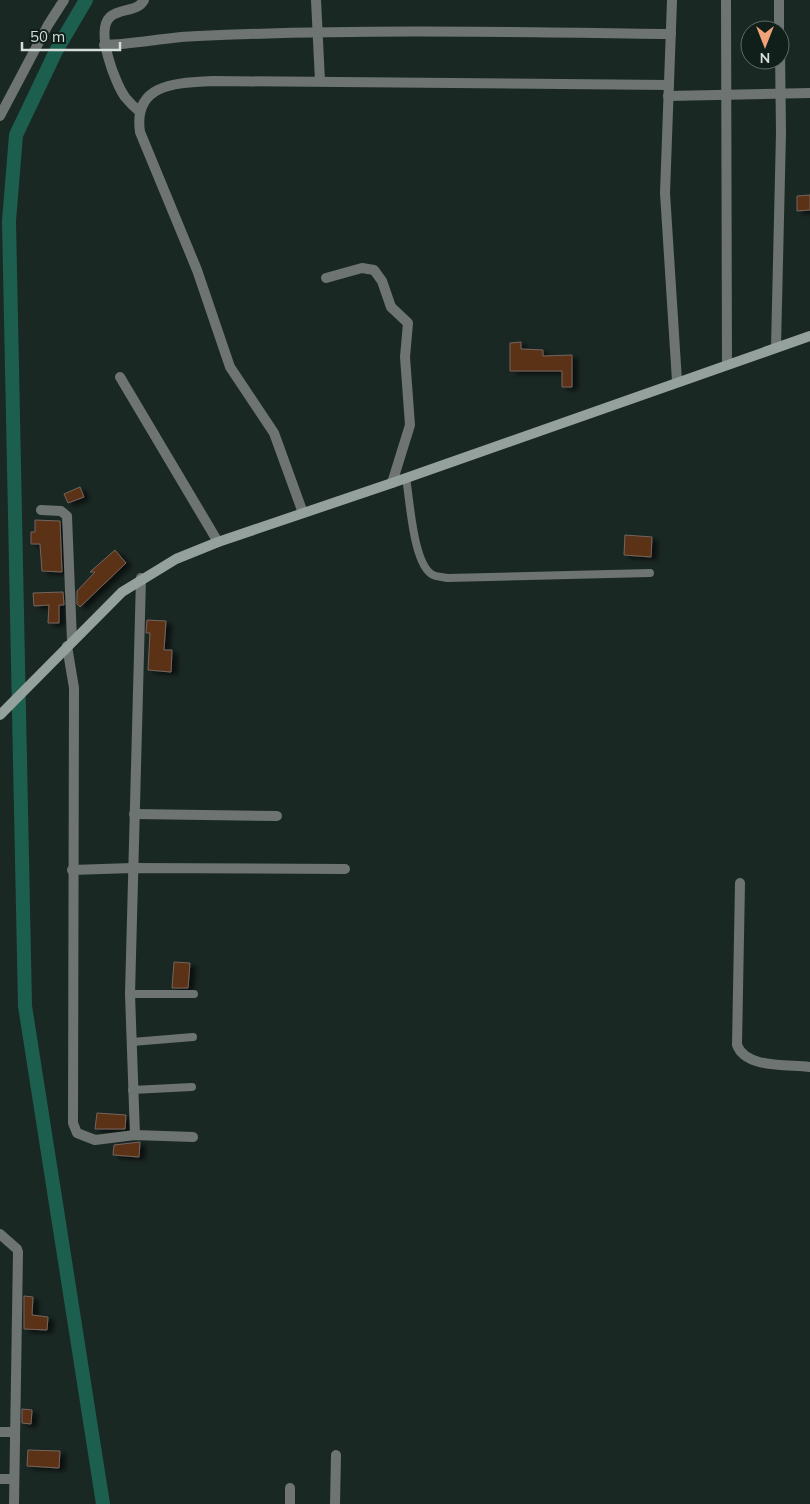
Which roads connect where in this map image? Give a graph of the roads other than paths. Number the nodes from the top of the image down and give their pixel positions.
1 (64, 0) edge
2 (144, 0) edge
3 (316, 0) edge
4 (672, 0) edge
5 (726, 0) edge
6 (779, 0) edge
7 (780, 20) edge
8 (317, 32) junction
9 (671, 34) junction
10 (104, 45) junction
11 (780, 70) edge
12 (320, 81) junction
13 (669, 85) junction
14 (810, 93) edge
15 (781, 94) junction
16 (727, 95) junction
17 (668, 96) junction
18 (139, 111) junction
19 (0, 116) edge
20 (326, 278) dead end
21 (810, 336) edge
22 (776, 347) junction
23 (727, 364) junction
24 (120, 376) dead end
25 (677, 381) junction
26 (406, 478) junction
27 (392, 483) junction
28 (41, 510) dead end
29 (302, 513) junction
30 (218, 542) junction
31 (650, 573) dead end
32 (141, 578) junction
33 (69, 643) junction
34 (0, 715) edge
35 (134, 814) junction
36 (278, 816) dead end
37 (132, 868) junction
38 (345, 869) dead end
39 (72, 870) junction
40 (740, 883) dead end
41 (130, 994) junction
42 (194, 994) dead end
43 (193, 1037) dead end
44 (132, 1042) junction
45 (810, 1067) edge
46 (192, 1087) dead end
47 (132, 1090) junction
48 (135, 1135) junction
49 (193, 1138) dead end
50 (0, 1234) edge
51 (0, 1432) edge
52 (15, 1432) junction
53 (336, 1455) dead end
54 (0, 1479) edge
55 (14, 1479) junction
56 (290, 1488) dead end
57 (14, 1504) edge
58 (290, 1504) edge
59 (335, 1504) edge

1 - 19 street
2 - 10 street
3 - 8 street
4 - 9 street
5 - 16 street
6 - 7 street
8 - 9 street
8 - 10 street
8 - 12 street
9 - 13 street
10 - 18 street
11 - 15 street
12 - 13 street
12 - 18 street
13 - 17 street
14 - 15 street
15 - 16 street
15 - 22 street
16 - 17 street
16 - 23 street
17 - 25 street
18 - 29 street
20 - 27 street
21 - 22 street
22 - 23 street
23 - 25 street
24 - 30 street
25 - 26 street
26 - 27 street
26 - 31 lane
27 - 29 street
28 - 33 street
29 - 30 street
30 - 32 street
32 - 33 street
32 - 35 street
33 - 34 street
33 - 39 street
35 - 36 street
35 - 37 street
37 - 38 street
37 - 39 street
37 - 41 street
39 - 48 street
40 - 45 street
41 - 42 lane
41 - 44 street
43 - 44 lane
44 - 47 street
46 - 47 lane
47 - 48 street
48 - 49 street
50 - 52 street
51 - 52 street
52 - 55 street
53 - 59 street
54 - 55 street
55 - 57 street
56 - 58 street

